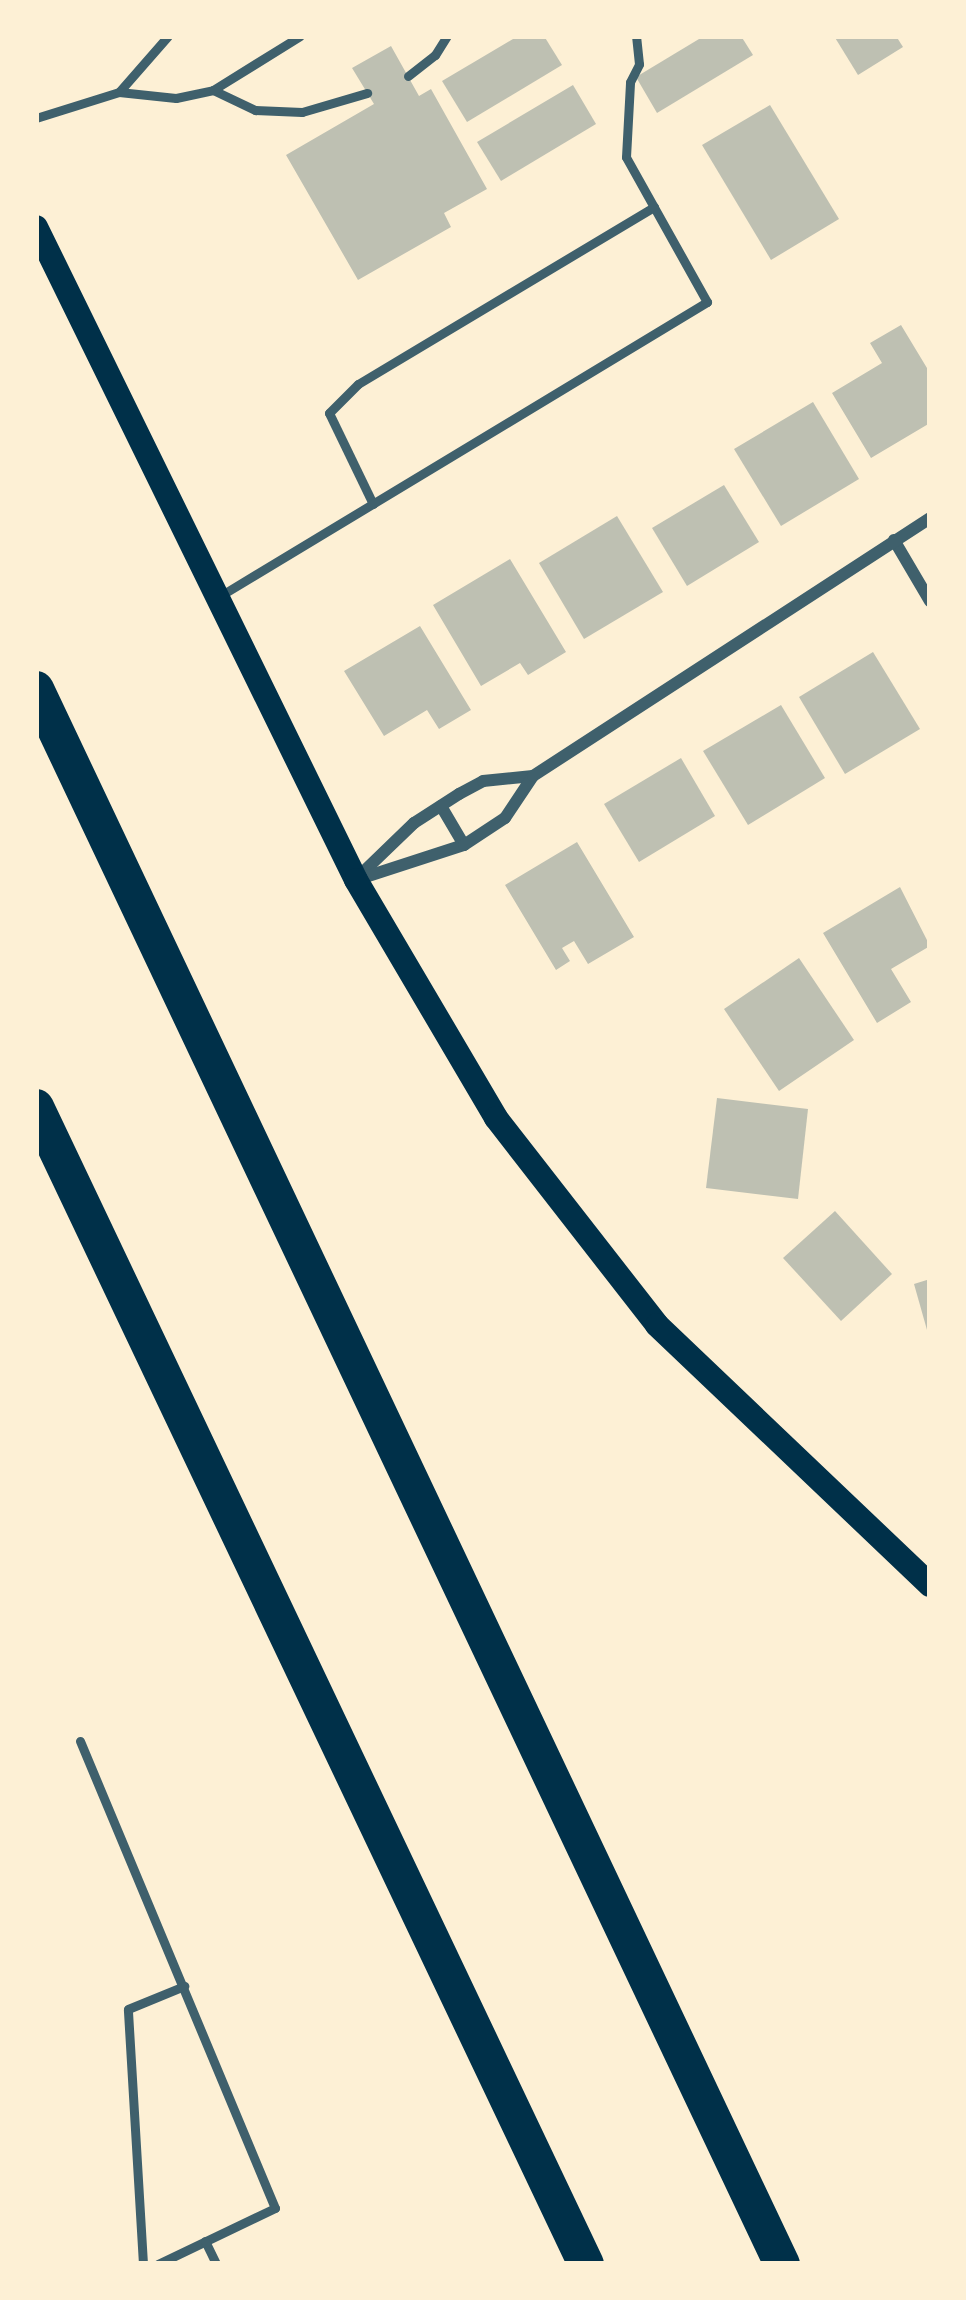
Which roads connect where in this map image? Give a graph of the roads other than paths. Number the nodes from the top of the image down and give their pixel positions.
1 (168, 36) edge
2 (300, 36) edge
3 (447, 36) edge
4 (636, 36) edge
5 (408, 76) dead end
6 (213, 89) junction
7 (119, 92) junction
8 (367, 93) dead end
9 (36, 118) edge
10 (654, 207) junction
11 (36, 227) edge
12 (373, 503) junction
13 (930, 518) edge
14 (893, 540) junction
15 (215, 598) junction
16 (930, 601) edge
17 (36, 689) edge
18 (533, 776) junction
19 (441, 806) junction
20 (464, 845) junction
21 (356, 880) junction
22 (36, 1107) edge
23 (930, 1585) edge
24 (80, 1741) dead end
25 (184, 1986) junction
26 (206, 2241) junction
27 (143, 2264) edge
28 (158, 2264) edge
29 (216, 2264) edge
30 (586, 2264) edge
31 (782, 2264) edge

1 - 7 lane
2 - 6 lane
3 - 5 lane
4 - 10 lane
6 - 7 lane
6 - 8 lane
7 - 9 lane
10 - 12 lane
10 - 12 lane
11 - 15 main road
12 - 15 lane
13 - 14 street
14 - 16 street
14 - 18 street
15 - 21 main road
17 - 31 highway
18 - 19 street
18 - 20 street
19 - 20 street
19 - 21 street
20 - 21 street
21 - 23 main road
22 - 30 highway
24 - 25 lane
25 - 26 lane
25 - 27 lane
26 - 28 lane
26 - 29 lane

